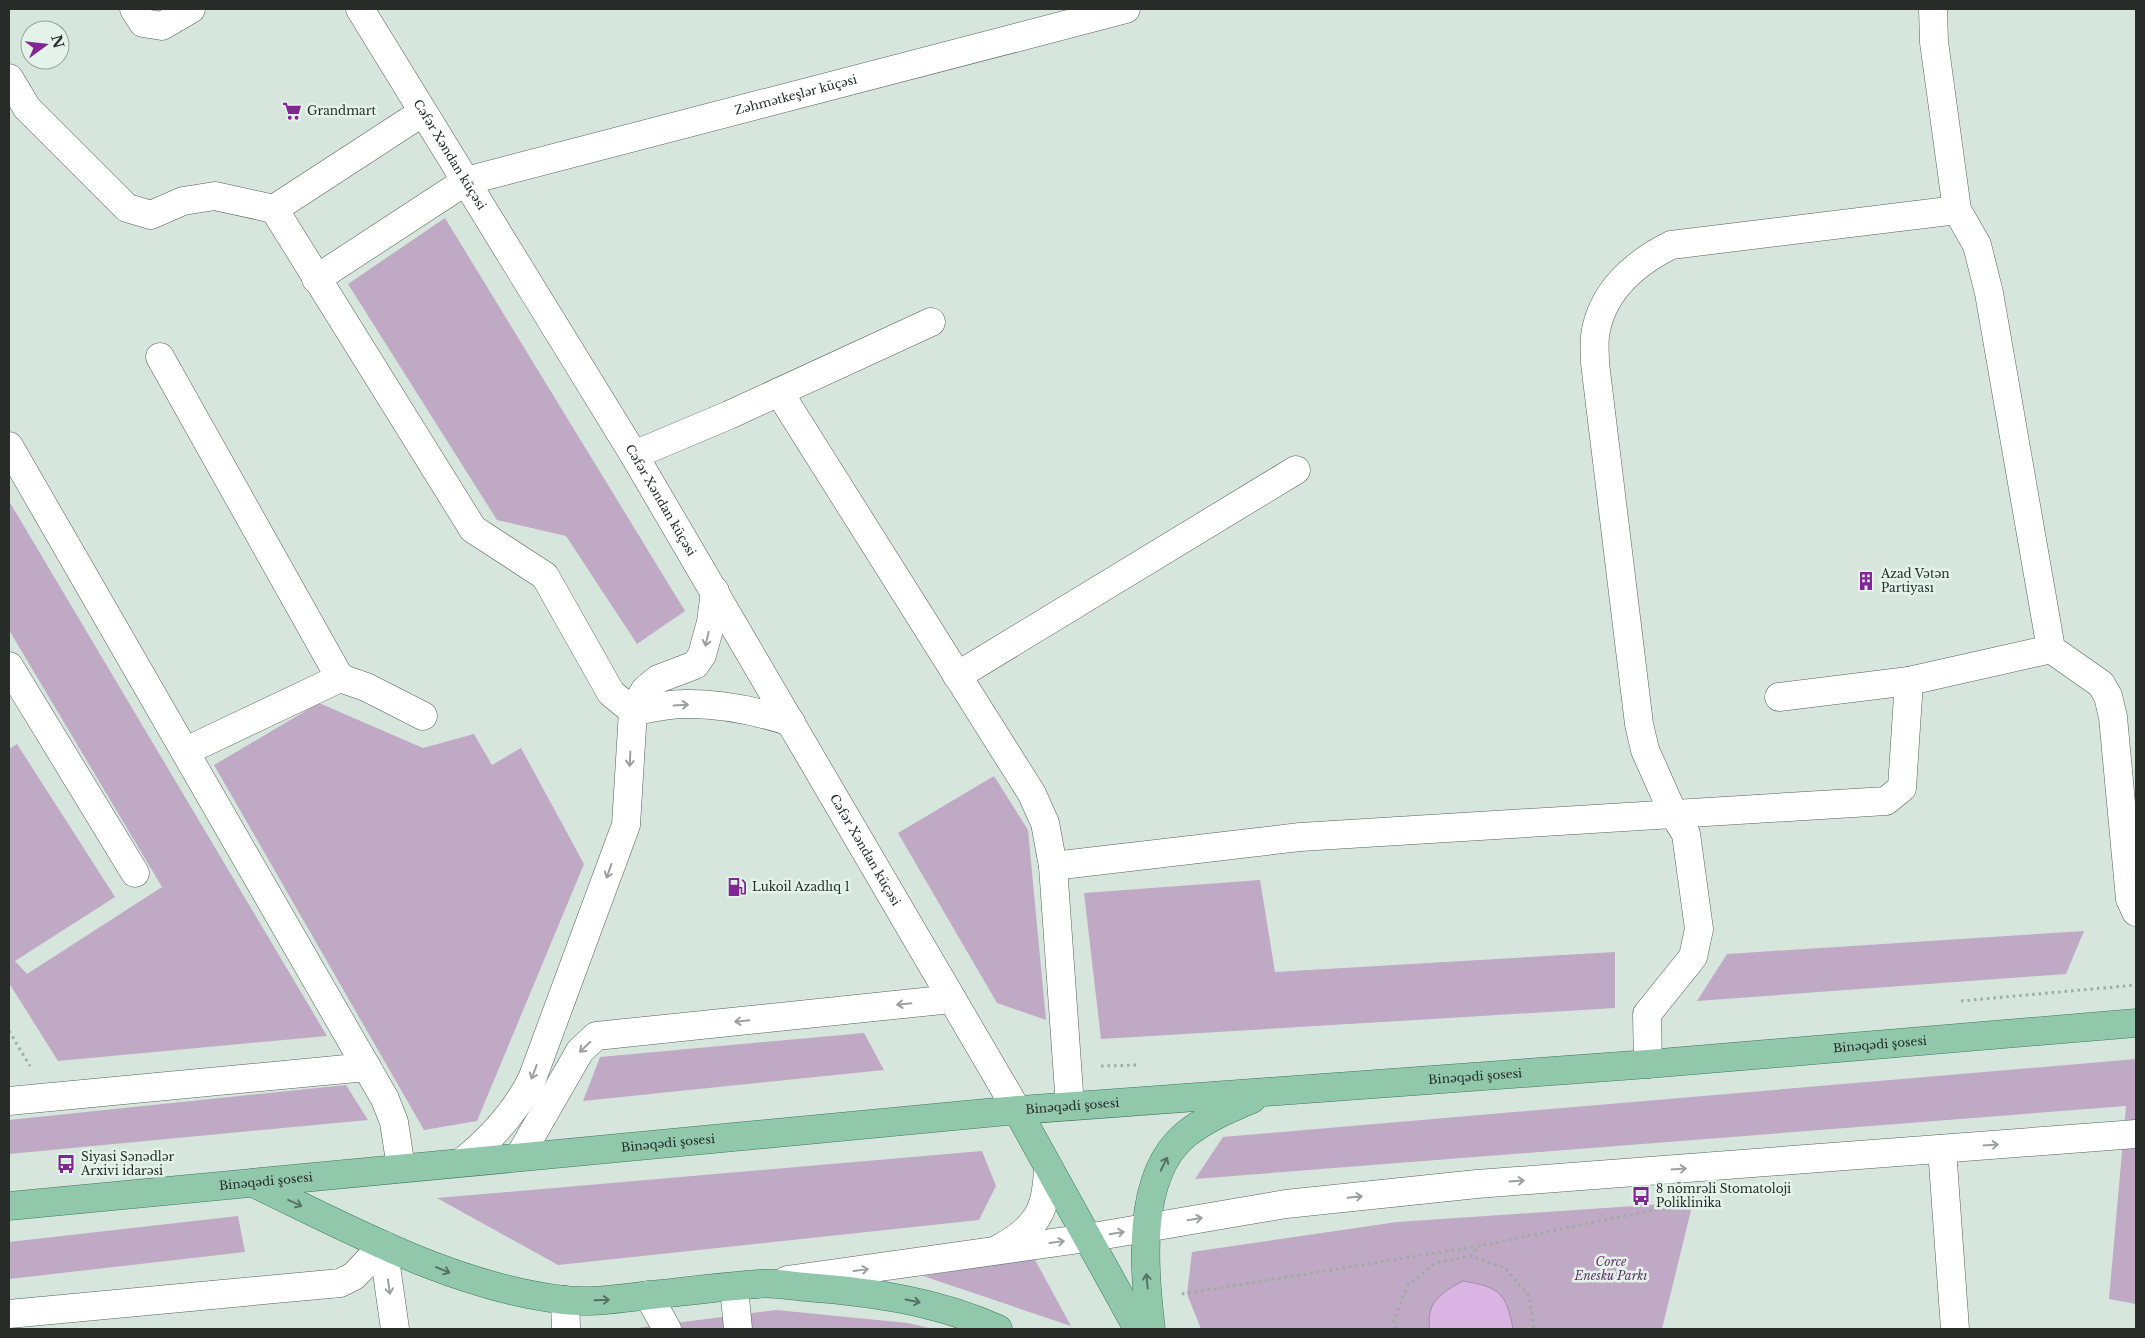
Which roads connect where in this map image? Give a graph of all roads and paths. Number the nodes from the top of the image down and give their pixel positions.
1 (134, 9) edge
2 (191, 9) edge
3 (360, 9) edge
4 (1126, 9) edge
5 (1933, 9) edge
6 (9, 78) edge
7 (423, 112) junction
8 (466, 181) junction
9 (274, 208) junction
10 (1957, 210) junction
11 (316, 279) junction
12 (931, 322) dead end
13 (160, 357) dead end
14 (779, 392) junction
15 (9, 446) edge
16 (634, 455) junction
17 (1296, 470) dead end
18 (715, 592) junction
19 (2051, 650) junction
20 (9, 666) edge
21 (957, 676) junction
22 (340, 678) junction
23 (1909, 681) junction
24 (1779, 697) dead end
25 (633, 711) junction
26 (424, 716) dead end
27 (791, 722) junction
28 (186, 751) junction
29 (1673, 813) junction
30 (1053, 866) junction
31 (135, 873) dead end
32 (2136, 912) edge
33 (952, 999) junction
34 (2136, 1023) edge
35 (1648, 1064) junction
36 (367, 1067) junction
37 (1270, 1090) junction
38 (9, 1101) edge
39 (1070, 1106) junction
40 (1017, 1110) junction
41 (2136, 1134) edge
42 (1942, 1149) junction
43 (519, 1157) junction
44 (462, 1162) junction
45 (1048, 1166) junction
46 (401, 1168) junction
47 (251, 1182) junction
48 (1683, 1204) dead end
49 (9, 1206) edge
50 (1146, 1227) junction
51 (1087, 1238) junction
52 (383, 1244) junction
53 (1479, 1246) junction
54 (992, 1252) junction
55 (1470, 1256) junction
56 (761, 1283) junction
57 (734, 1287) junction
58 (1148, 1295) junction
59 (648, 1296) junction
60 (566, 1300) junction
61 (9, 1314) edge
62 (395, 1329) edge
63 (566, 1329) edge
64 (667, 1329) edge
65 (738, 1329) edge
66 (998, 1329) edge
67 (1138, 1329) edge
68 (1151, 1329) edge
69 (1396, 1329) edge
70 (1534, 1329) edge
71 (1955, 1329) edge

1 - 2 street
3 - 7 street, Cəfər Xəndan küçəsi
4 - 8 street, Zəhmətkeşlər küçəsi
5 - 10 street
6 - 9 street
7 - 8 street, Cəfər Xəndan küçəsi
7 - 9 street
8 - 11 street, Zəhmətkeşlər küçəsi
8 - 16 street, Cəfər Xəndan küçəsi
9 - 11 street
10 - 19 street
10 - 29 street
11 - 25 street
12 - 14 street
13 - 22 street
14 - 16 street
14 - 21 street
15 - 28 street
16 - 18 street, Cəfər Xəndan küçəsi
17 - 21 street
18 -> 25 street
18 - 27 street, Cəfər Xəndan küçəsi
19 - 23 street
19 - 32 street
20 - 31 street
21 - 30 street
22 - 26 street
22 - 28 street
23 - 24 street
23 - 29 street
25 -> 27 street
25 -> 44 street
27 - 33 street, Cəfər Xəndan küçəsi
28 - 36 street
29 - 30 street
29 - 35 street
30 - 39 street
33 - 40 street, Cəfər Xəndan küçəsi
33 -> 43 street
34 - 35 main road, Binəqədi şosesi
35 - 37 main road, Binəqədi şosesi
36 - 38 street
36 - 46 street
37 - 39 main road, Binəqədi şosesi
50 -> 37 main road
39 - 40 main road, Binəqədi şosesi
40 - 43 main road, Binəqədi şosesi
40 - 45 main road
42 -> 41 street
50 -> 42 street
42 - 71 street
43 - 44 main road, Binəqədi şosesi
44 - 46 main road, Binəqədi şosesi
45 - 51 main road
45 - 54 street
46 - 47 main road, Binəqədi şosesi
47 - 49 main road, Binəqədi şosesi
47 -> 52 main road
48 - 53 path
51 -> 50 street
58 -> 50 main road
54 -> 51 street
51 - 67 main road
52 -> 60 main road
52 - 61 street
52 -> 62 street
53 - 55 path
53 - 58 path
56 -> 54 street
55 - 69 path
55 - 70 path
56 - 57 main road
56 -> 66 main road
57 - 59 main road
57 - 65 street
58 - 68 main road
60 -> 59 main road
59 - 64 street
60 - 63 street

